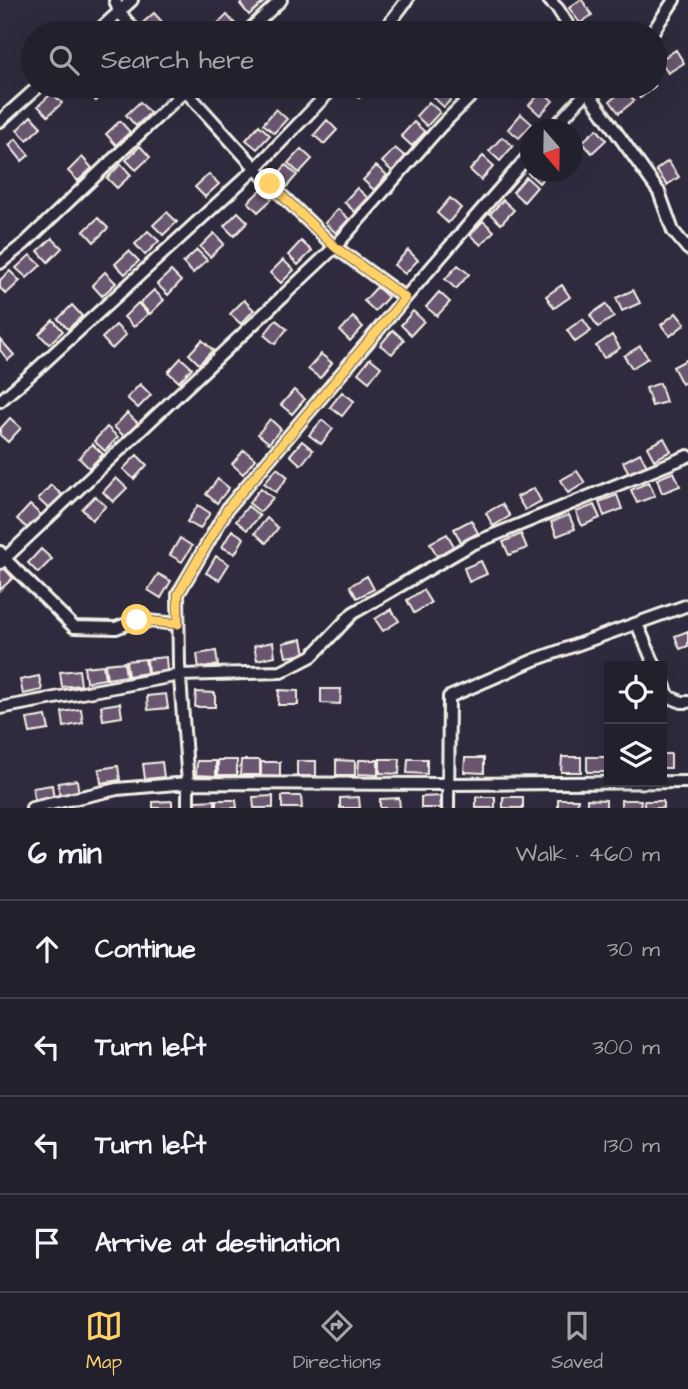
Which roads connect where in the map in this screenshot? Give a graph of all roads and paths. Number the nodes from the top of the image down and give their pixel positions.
1 (115, 0) edge
2 (131, 0) edge
3 (281, 0) edge
4 (407, 0) edge
5 (549, 0) edge
6 (674, 0) edge
7 (119, 12) junction
8 (109, 21) edge
9 (127, 21) edge
10 (259, 21) edge
11 (391, 21) edge
12 (566, 21) edge
13 (660, 21) edge
14 (25, 98) edge
15 (174, 98) edge
16 (195, 98) edge
17 (323, 98) edge
18 (469, 98) edge
19 (581, 98) edge
20 (595, 98) edge
21 (562, 119) edge
22 (0, 121) edge
23 (520, 166) edge
24 (256, 168) junction
25 (335, 247) junction
26 (688, 249) edge
27 (0, 263) edge
28 (405, 298) junction
29 (0, 401) edge
30 (688, 456) edge
31 (2, 558) edge
32 (688, 605) edge
33 (178, 624) junction
34 (637, 624) junction
35 (654, 661) edge
36 (180, 675) junction
37 (667, 692) edge
38 (688, 702) edge
39 (0, 708) edge
40 (688, 782) edge
41 (188, 783) junction
42 (448, 784) junction
43 (32, 808) edge
44 (188, 808) edge
45 (449, 808) edge

1 - 7 street
2 - 7 street
3 - 10 street
4 - 11 street
5 - 12 street
6 - 13 street
7 - 8 street
7 - 9 street
14 - 22 street
15 - 27 street
16 - 24 street
17 - 24 street
18 - 25 street
19 - 21 street
20 - 26 street
23 - 28 street
24 - 25 street
24 - 29 street
25 - 28 street
25 - 31 street
28 - 33 street
30 - 36 street
31 - 33 street
32 - 34 street
33 - 36 street
34 - 35 street
34 - 42 street
36 - 39 street
36 - 41 street
37 - 38 street
40 - 42 street
41 - 42 street
41 - 43 street
41 - 44 street
42 - 45 street

